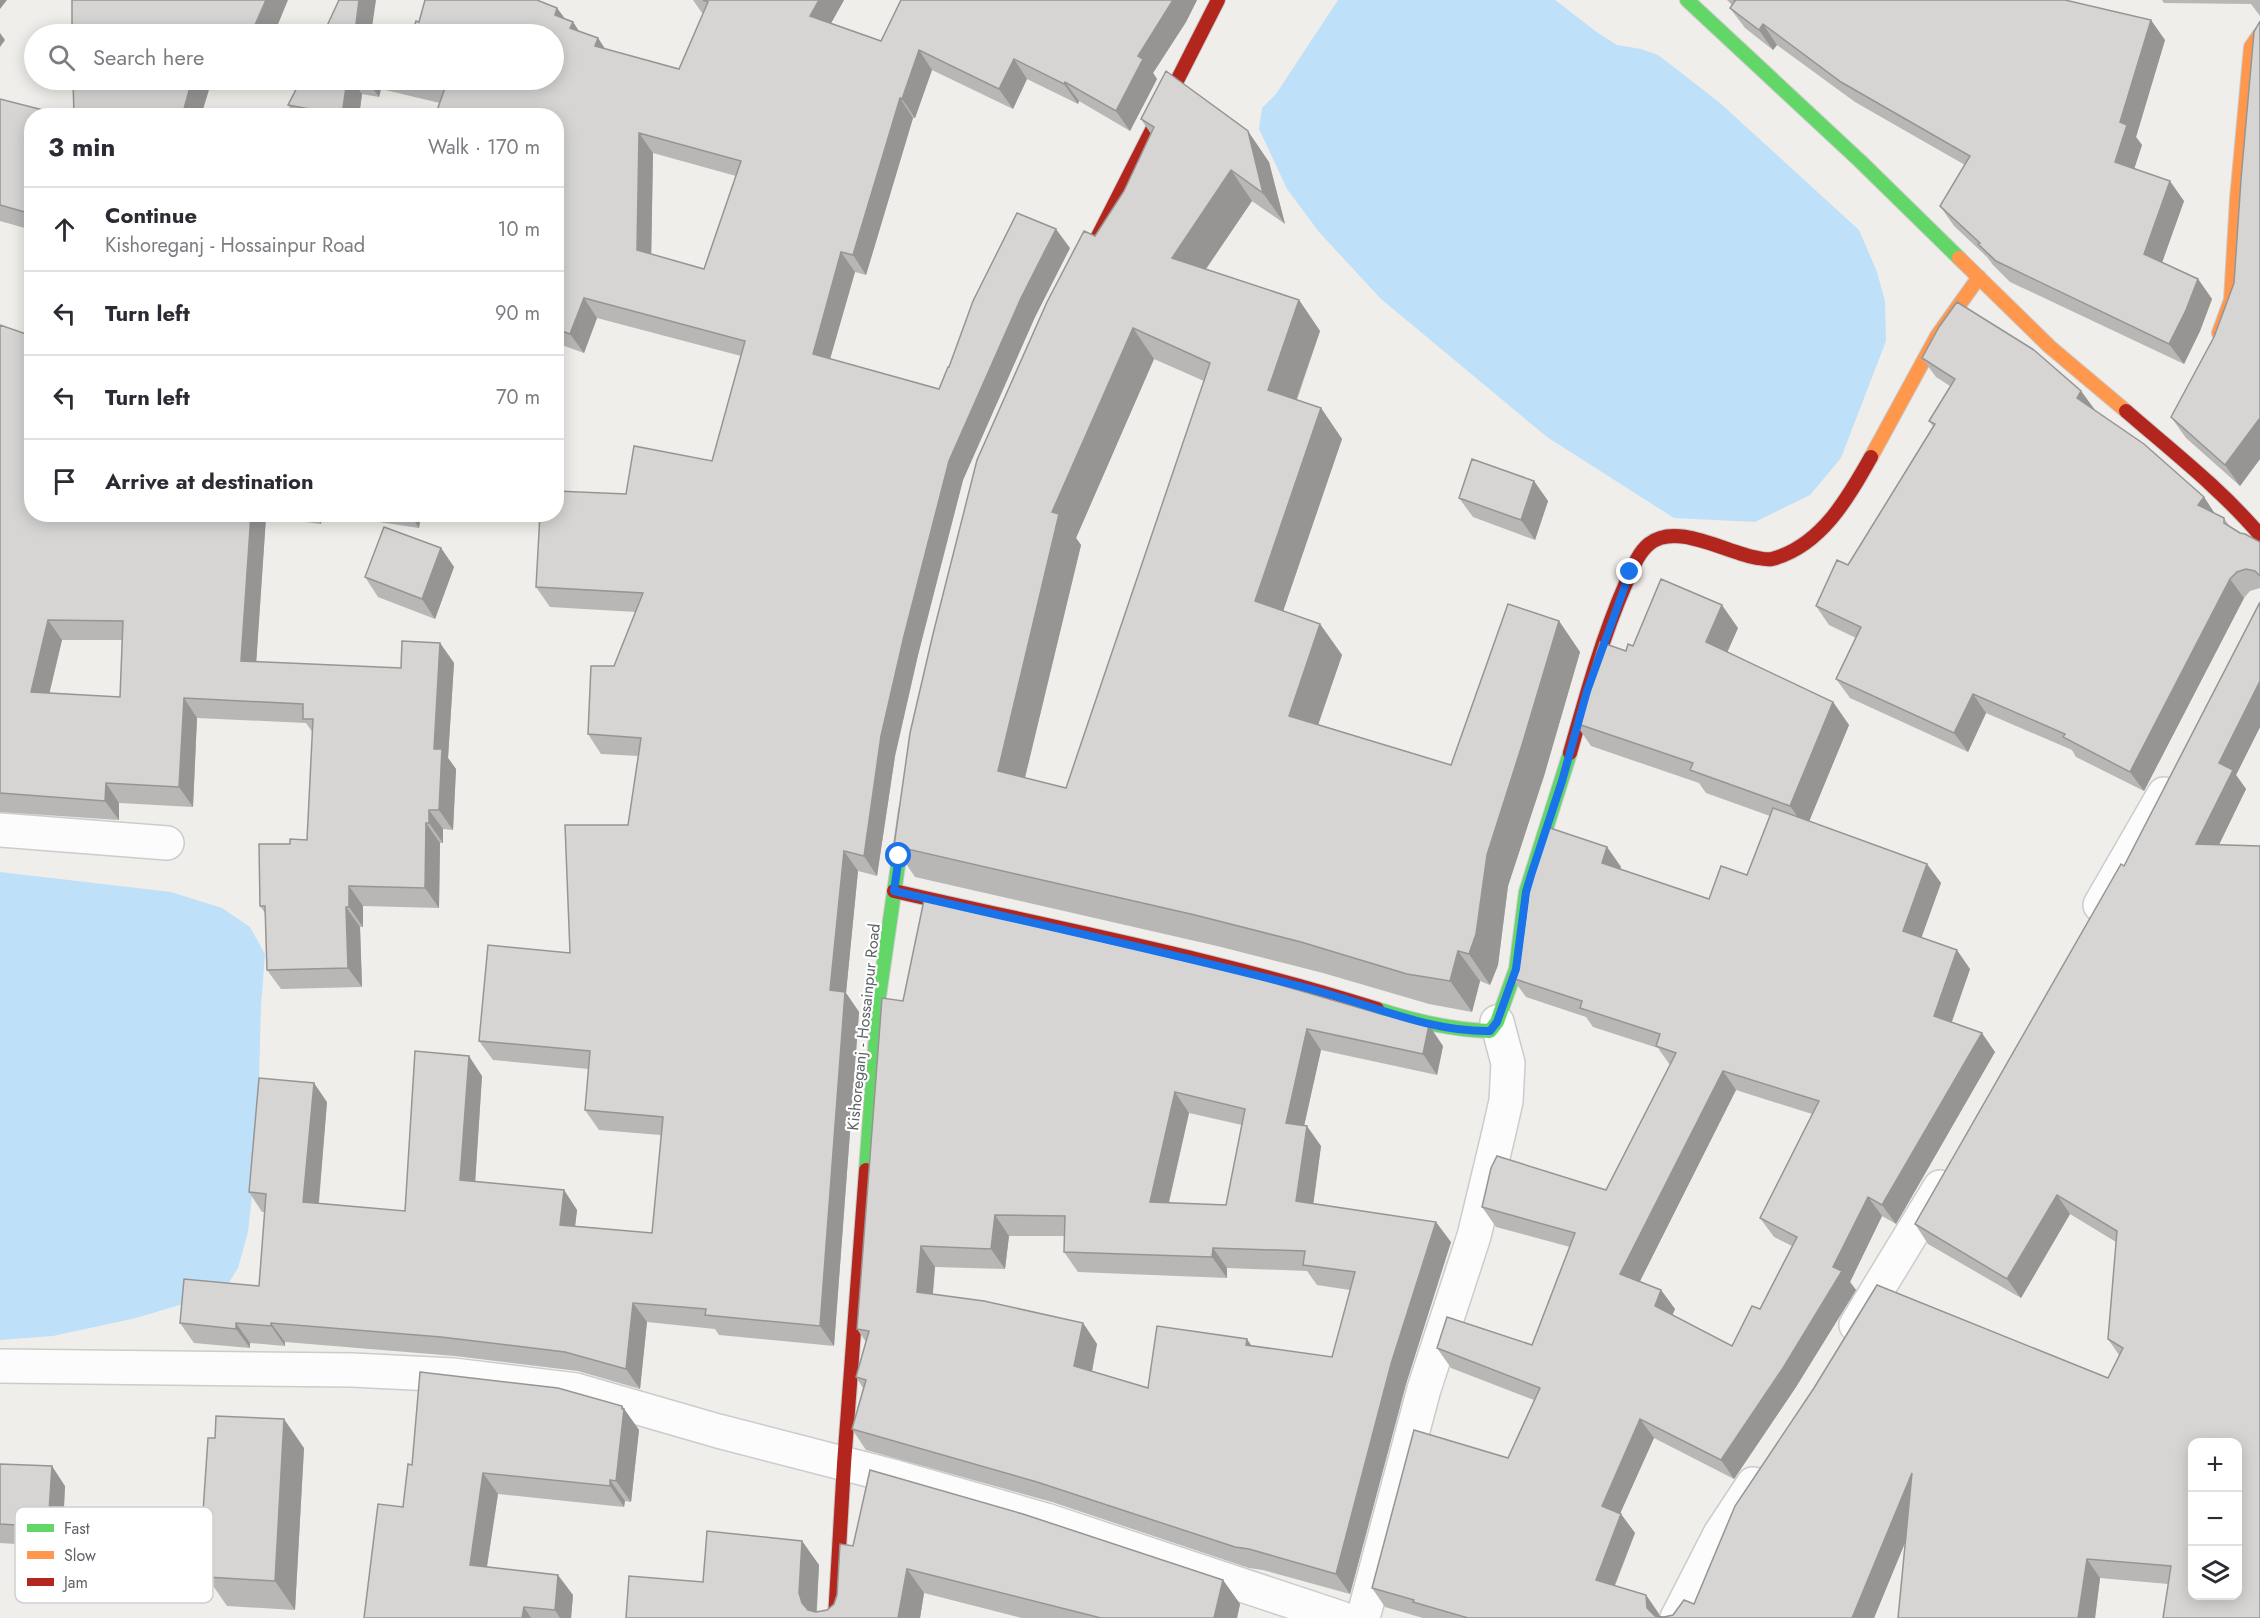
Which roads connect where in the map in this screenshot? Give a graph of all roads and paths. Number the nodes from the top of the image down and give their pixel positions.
1 (1218, 0) edge
2 (1687, 0) edge
3 (2260, 34) edge
4 (1084, 262) edge
5 (1979, 277) junction
6 (2214, 348) edge
7 (2172, 426) edge
8 (2163, 444) junction
9 (2260, 535) edge
10 (2177, 768) edge
11 (908, 792) edge
12 (0, 830) edge
13 (167, 843) dead end
14 (894, 891) junction
15 (2084, 933) edge
16 (1497, 1022) junction
17 (1954, 1161) edge
18 (1843, 1346) edge
19 (0, 1366) edge
20 (1772, 1456) edge
21 (844, 1464) junction
22 (835, 1618) edge
23 (1341, 1618) edge
24 (1363, 1618) edge
25 (1677, 1618) edge

1 - 4 street
2 - 5 street
3 - 6 street
5 - 8 street
5 - 16 street
7 - 8 street
8 - 9 street
10 - 15 street
11 - 14 street, Kishoreganj - Hossainpur Road
12 - 13 street
14 - 16 street
14 - 21 street, Kishoreganj - Hossainpur Road
16 - 24 street
17 - 18 street
19 - 21 street
20 - 25 street
21 - 22 street, Kishoreganj - Hossainpur Road
21 - 23 street

